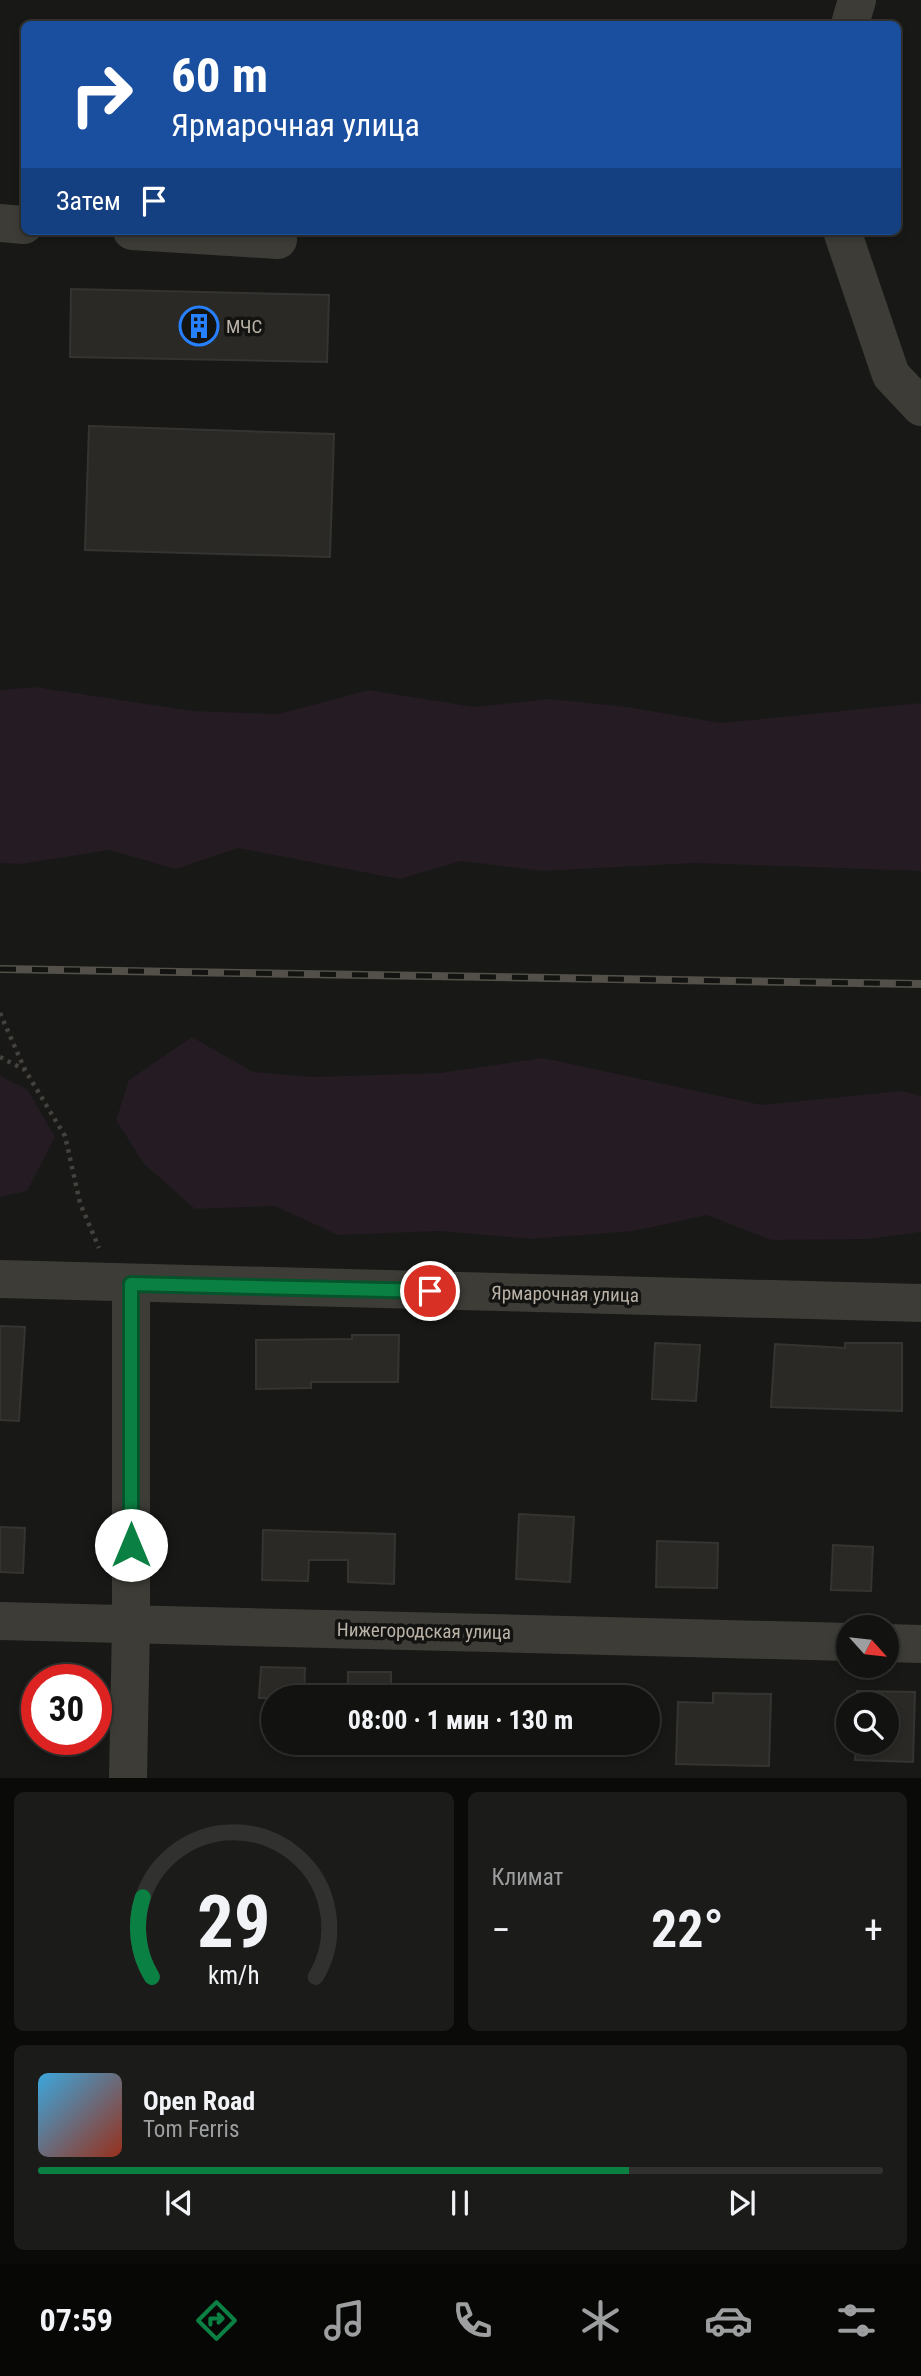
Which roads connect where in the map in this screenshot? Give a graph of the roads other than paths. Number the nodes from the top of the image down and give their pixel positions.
1 (858, 0) edge
2 (851, 21) edge
3 (0, 223) edge
4 (21, 225) edge
5 (197, 235) edge
6 (843, 235) edge
7 (278, 240) dead end
8 (921, 408) edge
9 (0, 1279) edge
10 (131, 1284) junction
11 (921, 1303) edge
12 (0, 1621) edge
13 (131, 1624) junction
14 (836, 1642) edge
15 (900, 1643) edge
16 (921, 1644) edge
17 (128, 1777) edge

1 - 2 street
3 - 4 street
5 - 7 street
6 - 8 street
9 - 10 street, Ярмарочная улица
10 - 11 street, Ярмарочная улица
10 - 13 street
12 - 13 street, Нижегородская улица
13 - 14 street, Нижегородская улица
13 - 17 street
15 - 16 street

